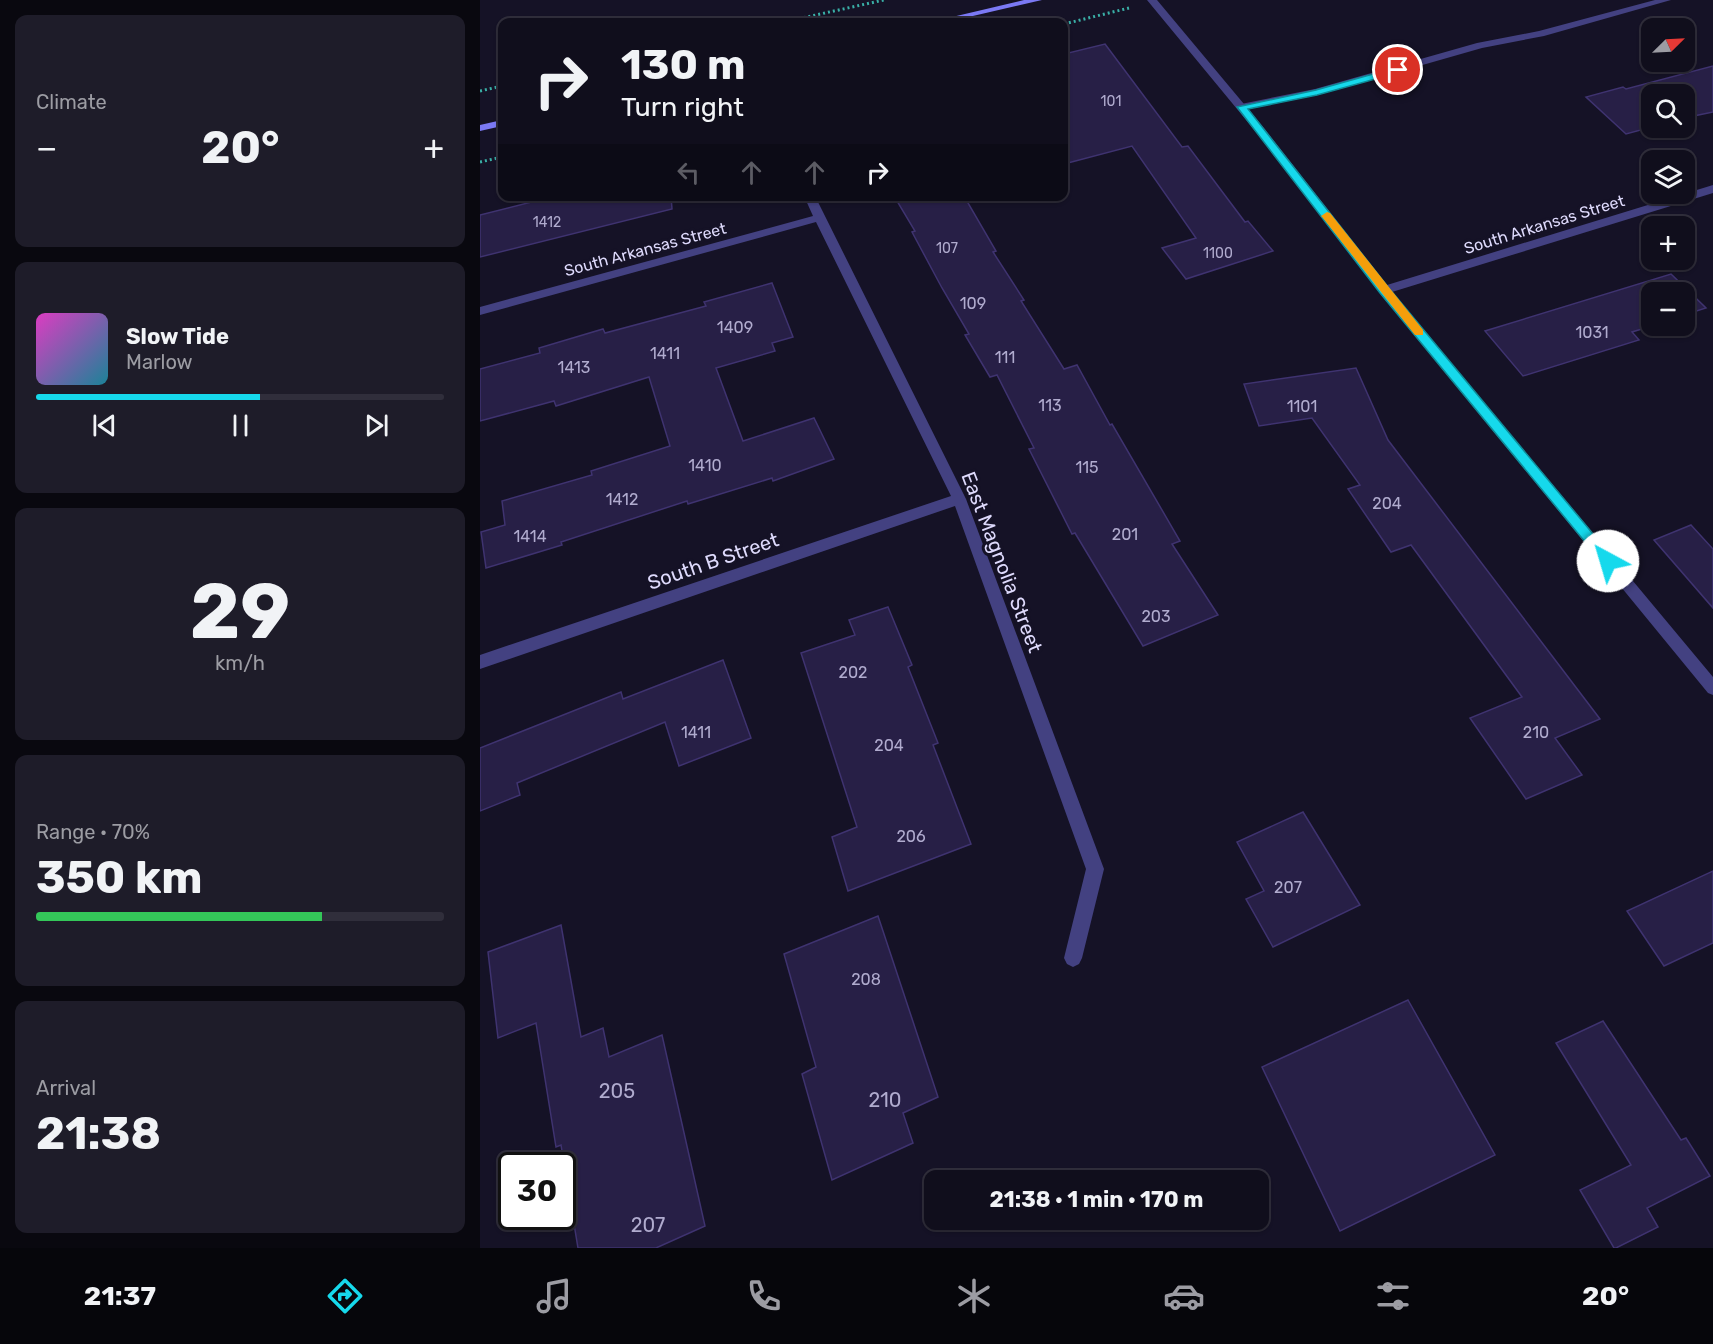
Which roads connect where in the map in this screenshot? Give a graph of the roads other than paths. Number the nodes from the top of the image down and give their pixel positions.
1 (1037, 0) edge
2 (1152, 0) edge
3 (1666, 0) edge
4 (954, 18) edge
5 (1241, 107) junction
6 (498, 124) edge
7 (480, 128) edge
8 (1713, 189) edge
9 (810, 201) edge
10 (818, 218) junction
11 (1384, 290) junction
12 (480, 311) edge
13 (959, 499) junction
14 (480, 662) edge
15 (1713, 688) edge
16 (1073, 958) dead end

1 - 4 street
2 - 5 street
3 - 5 street
5 - 11 street
6 - 7 street
8 - 11 street, South Arkansas Street
9 - 10 street, East Magnolia Street
10 - 12 street, South Arkansas Street
10 - 13 street, East Magnolia Street
11 - 15 street
13 - 14 street, South B Street
13 - 16 street, East Magnolia Street

